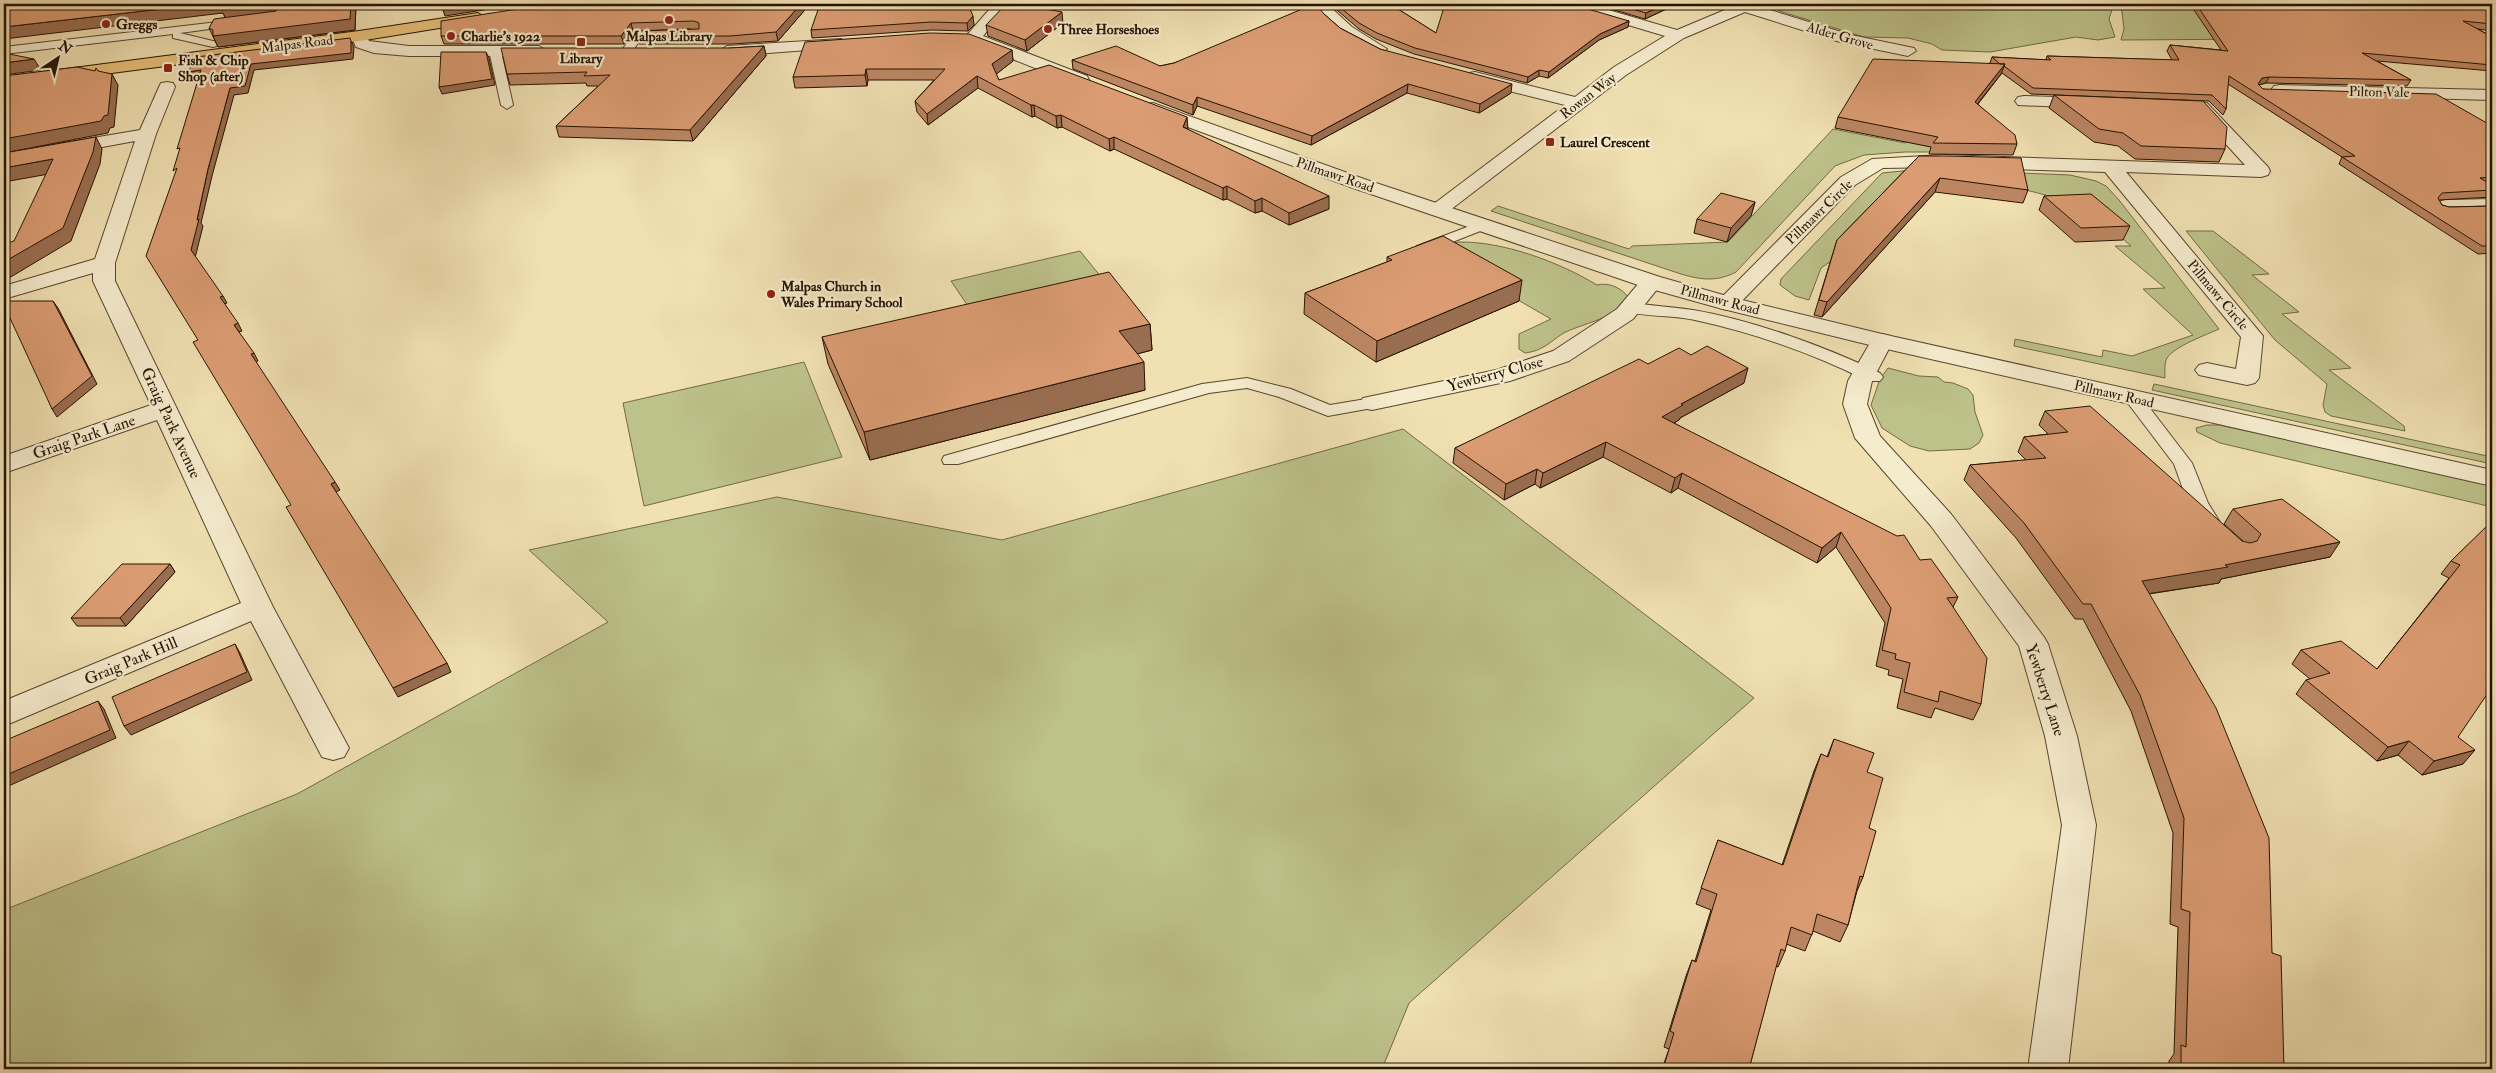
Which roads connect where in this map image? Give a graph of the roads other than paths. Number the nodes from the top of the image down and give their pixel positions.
1 (1002, 4) edge
2 (1319, 4) edge
3 (1573, 4) edge
4 (1748, 5) edge
5 (248, 22) edge
6 (378, 23) junction
7 (393, 31) junction
8 (160, 33) junction
9 (677, 34) edge
10 (1678, 35) junction
11 (359, 36) junction
12 (860, 42) edge
13 (213, 44) junction
14 (500, 50) junction
15 (4, 51) edge
16 (445, 51) junction
17 (555, 51) edge
18 (1908, 51) dead end
19 (609, 52) edge
20 (627, 52) junction
21 (646, 52) edge
22 (712, 52) edge
23 (1392, 54) edge
24 (4, 70) edge
25 (1456, 72) edge
26 (4, 82) edge
27 (167, 87) dead end
28 (1099, 87) edge
29 (2266, 90) edge
30 (2492, 95) edge
31 (1135, 101) edge
32 (2024, 101) dead end
33 (1578, 103) junction
34 (2103, 104) edge
35 (507, 105) dead end
36 (2183, 106) edge
37 (147, 134) junction
38 (4, 159) edge
39 (2110, 167) junction
40 (2492, 205) edge
41 (2445, 206) edge
42 (1438, 210) junction
43 (1483, 225) junction
44 (1409, 254) edge
45 (104, 263) junction
46 (1652, 282) junction
47 (4, 293) edge
48 (1727, 303) junction
49 (1629, 308) junction
50 (1882, 341) junction
51 (2207, 370) dead end
52 (1869, 375) junction
53 (2134, 398) junction
54 (1372, 403) joint
55 (164, 409) junction
56 (951, 460) dead end
57 (4, 465) edge
58 (2492, 478) edge
59 (2227, 538) edge
60 (258, 607) junction
61 (4, 714) edge
62 (333, 748) dead end
63 (2048, 1069) edge

1 - 28 street
2 - 23 street
3 - 10 street
4 - 10 street, Rowan Way
4 - 18 street, Alder Grove
5 - 8 lane
6 - 7 main road
6 - 7 main road, Malpas Road
6 - 11 main road
6 - 13 main road, Malpas Road
7 - 11 main road, Malpas Road
7 - 16 street
8 - 13 lane
8 - 15 lane
9 - 20 lane
10 - 33 street, Rowan Way
11 - 16 street
11 - 26 main road, Malpas Road
12 - 22 street
13 - 24 main road, Malpas Road
14 - 16 street
14 - 17 street
14 - 35 lane
19 - 20 street
20 - 21 street
25 - 33 street
27 - 37 street, Graig Park Avenue
29 - 30 street, Pilton Vale
31 - 42 street, Pillmawr Road
32 - 34 street
33 - 42 street, Rowan Way
36 - 39 street, Pillmawr Circle
37 - 38 street
37 - 45 street, Graig Park Avenue
39 - 48 street, Pillmawr Circle
39 - 51 street, Pillmawr Circle
40 - 41 street
42 - 43 street, Pillmawr Road
43 - 44 lane
43 - 46 street, Pillmawr Road
45 - 47 street
45 - 55 street, Graig Park Avenue
46 - 48 street, Pillmawr Road
46 - 49 street, Yewberry Close
48 - 50 street, Pillmawr Road
49 - 52 lane
49 - 54 street, Yewberry Close
50 - 52 street, Yewberry Lane
50 - 53 street, Pillmawr Road
52 - 63 street, Yewberry Lane
53 - 58 street, Pillmawr Road
53 - 59 lane
54 - 56 lane
55 - 57 street, Graig Park Lane
55 - 60 street, Graig Park Avenue
60 - 61 street, Graig Park Hill
60 - 62 street, Graig Park Avenue

